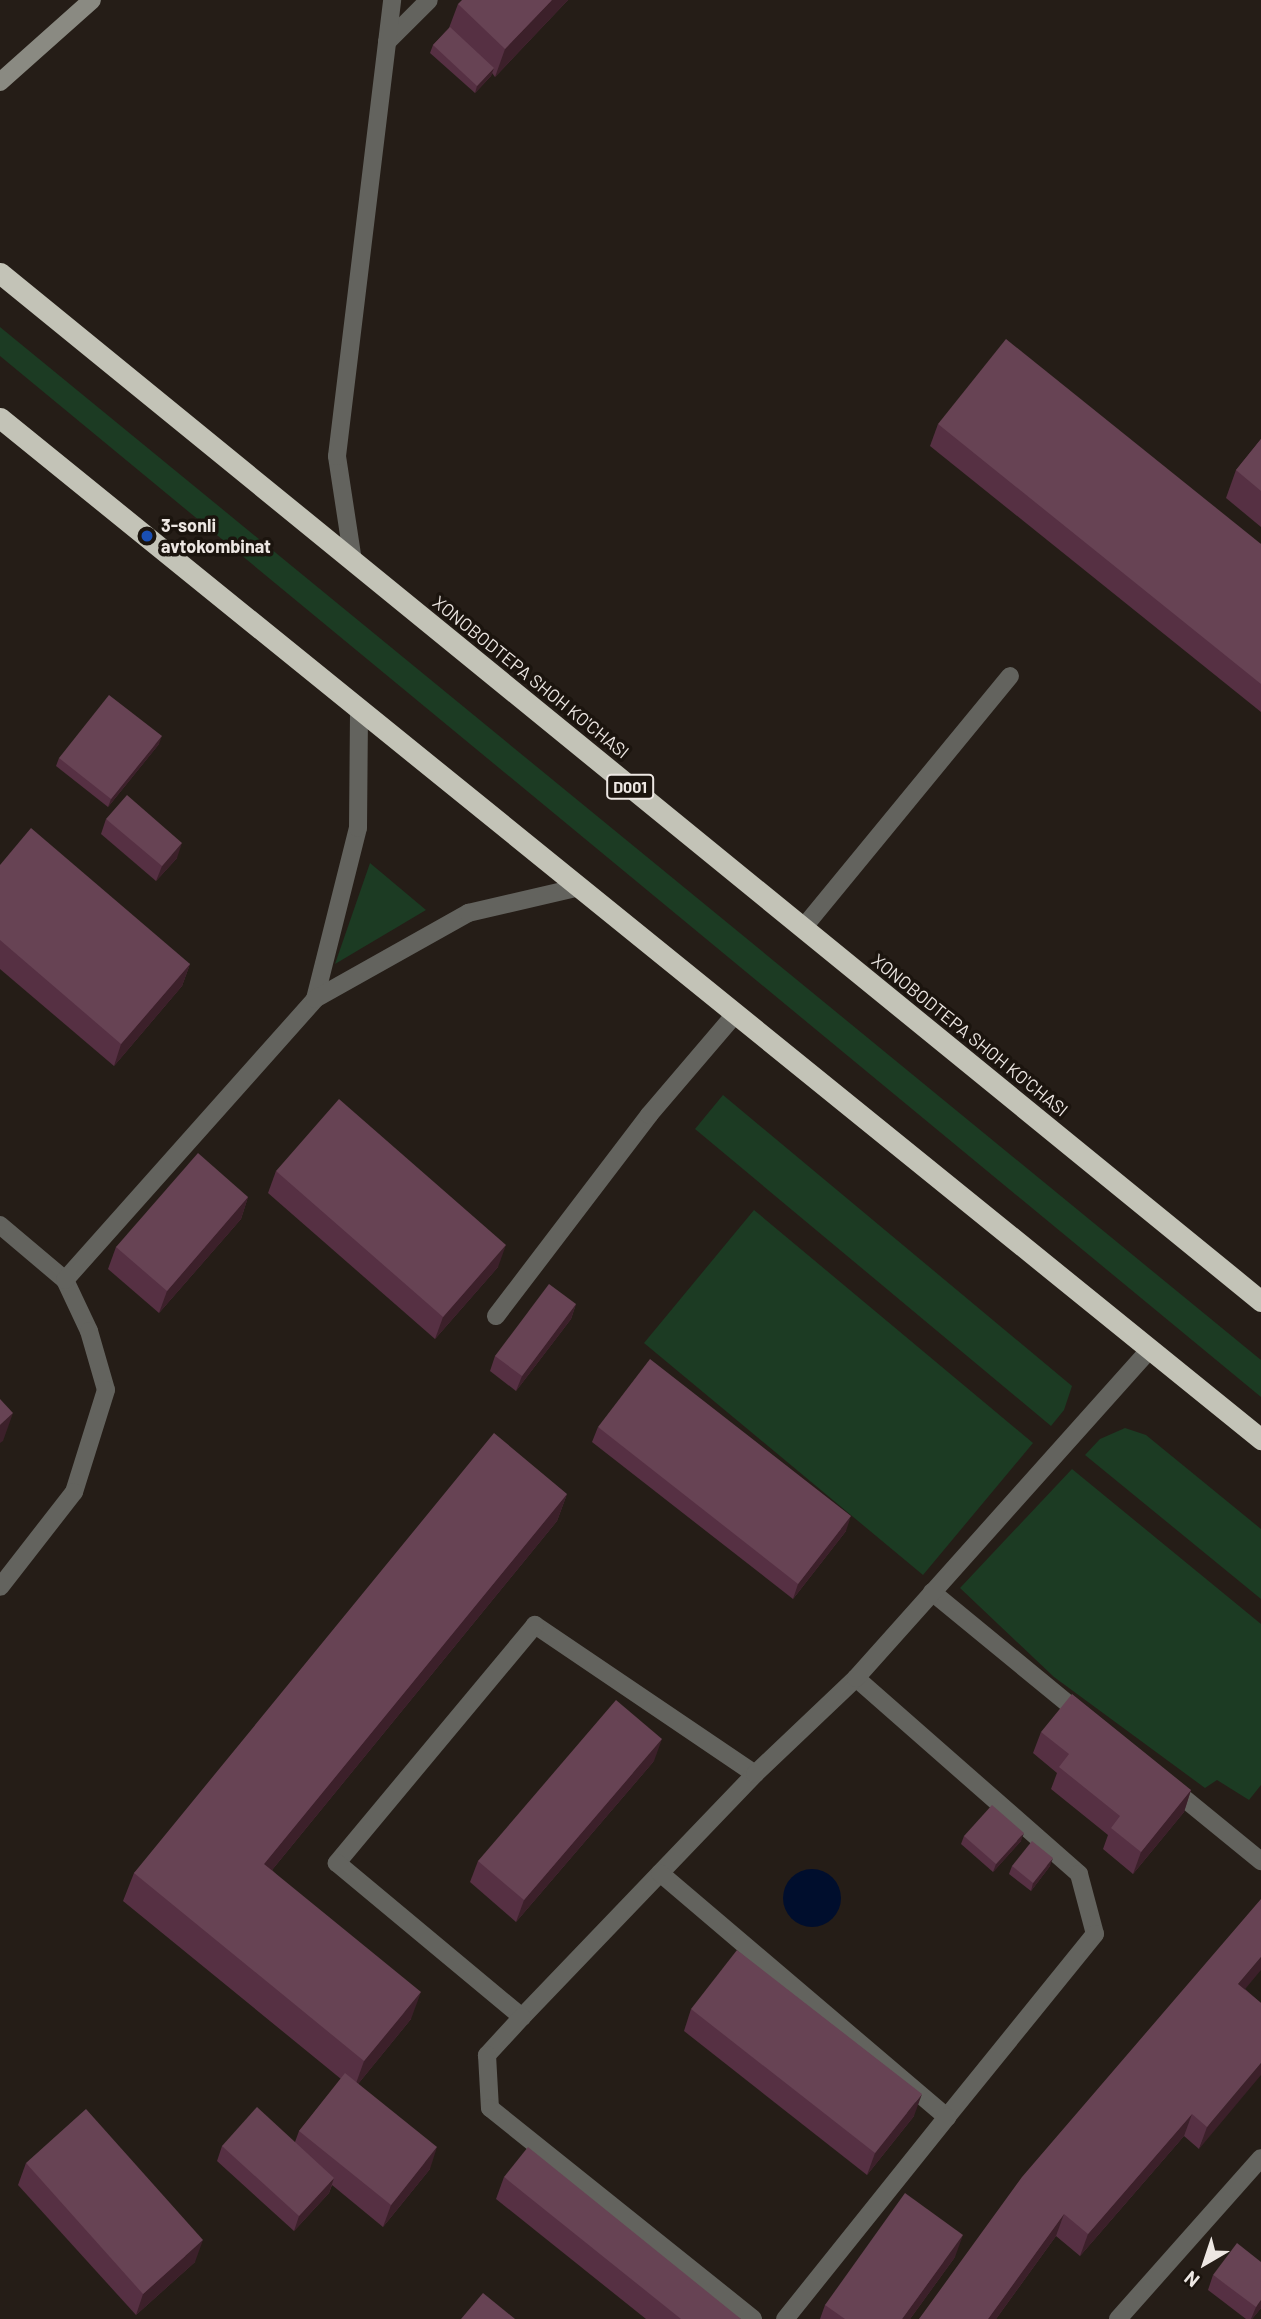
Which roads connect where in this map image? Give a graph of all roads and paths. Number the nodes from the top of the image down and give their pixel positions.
1 (92, 0) edge
2 (392, 0) edge
3 (429, 0) edge
4 (387, 42) junction
5 (0, 82) edge
6 (0, 273) edge
7 (0, 418) edge
8 (353, 561) junction
9 (1010, 676) dead end
10 (359, 709) junction
11 (580, 887) junction
12 (803, 928) junction
13 (315, 999) junction
14 (736, 1013) junction
15 (0, 1225) edge
16 (65, 1280) junction
17 (1261, 1301) edge
18 (496, 1317) dead end
19 (1150, 1349) junction
20 (1261, 1439) edge
21 (0, 1587) edge
22 (932, 1592) junction
23 (856, 1678) junction
24 (1102, 1731) edge
25 (755, 1774) junction
26 (1155, 1774) edge
27 (1261, 1861) edge
28 (660, 1873) junction
29 (522, 2017) junction
30 (947, 2117) junction
31 (1261, 2158) edge
32 (753, 2319) edge
33 (785, 2319) edge
34 (1118, 2319) edge

1 - 5 street
2 - 4 lane
3 - 4 lane
4 - 8 lane
6 - 8 highway, XONOBODTEPA SHOH KO'CHASI / D001
7 - 10 highway
8 - 12 highway, XONOBODTEPA SHOH KO'CHASI / D001
9 - 12 lane
10 - 11 highway
10 - 13 lane
11 - 13 lane
11 - 14 highway
12 - 17 highway, XONOBODTEPA SHOH KO'CHASI / D001
13 - 16 lane
14 - 18 lane
14 - 19 highway
15 - 16 lane
16 - 21 lane
19 - 20 highway
19 - 22 lane
22 - 23 lane
22 - 24 lane
23 - 25 lane
23 - 30 lane
25 - 28 lane
25 - 29 lane
26 - 27 lane
28 - 29 lane
28 - 30 lane
29 - 32 lane
30 - 33 lane
31 - 34 lane

